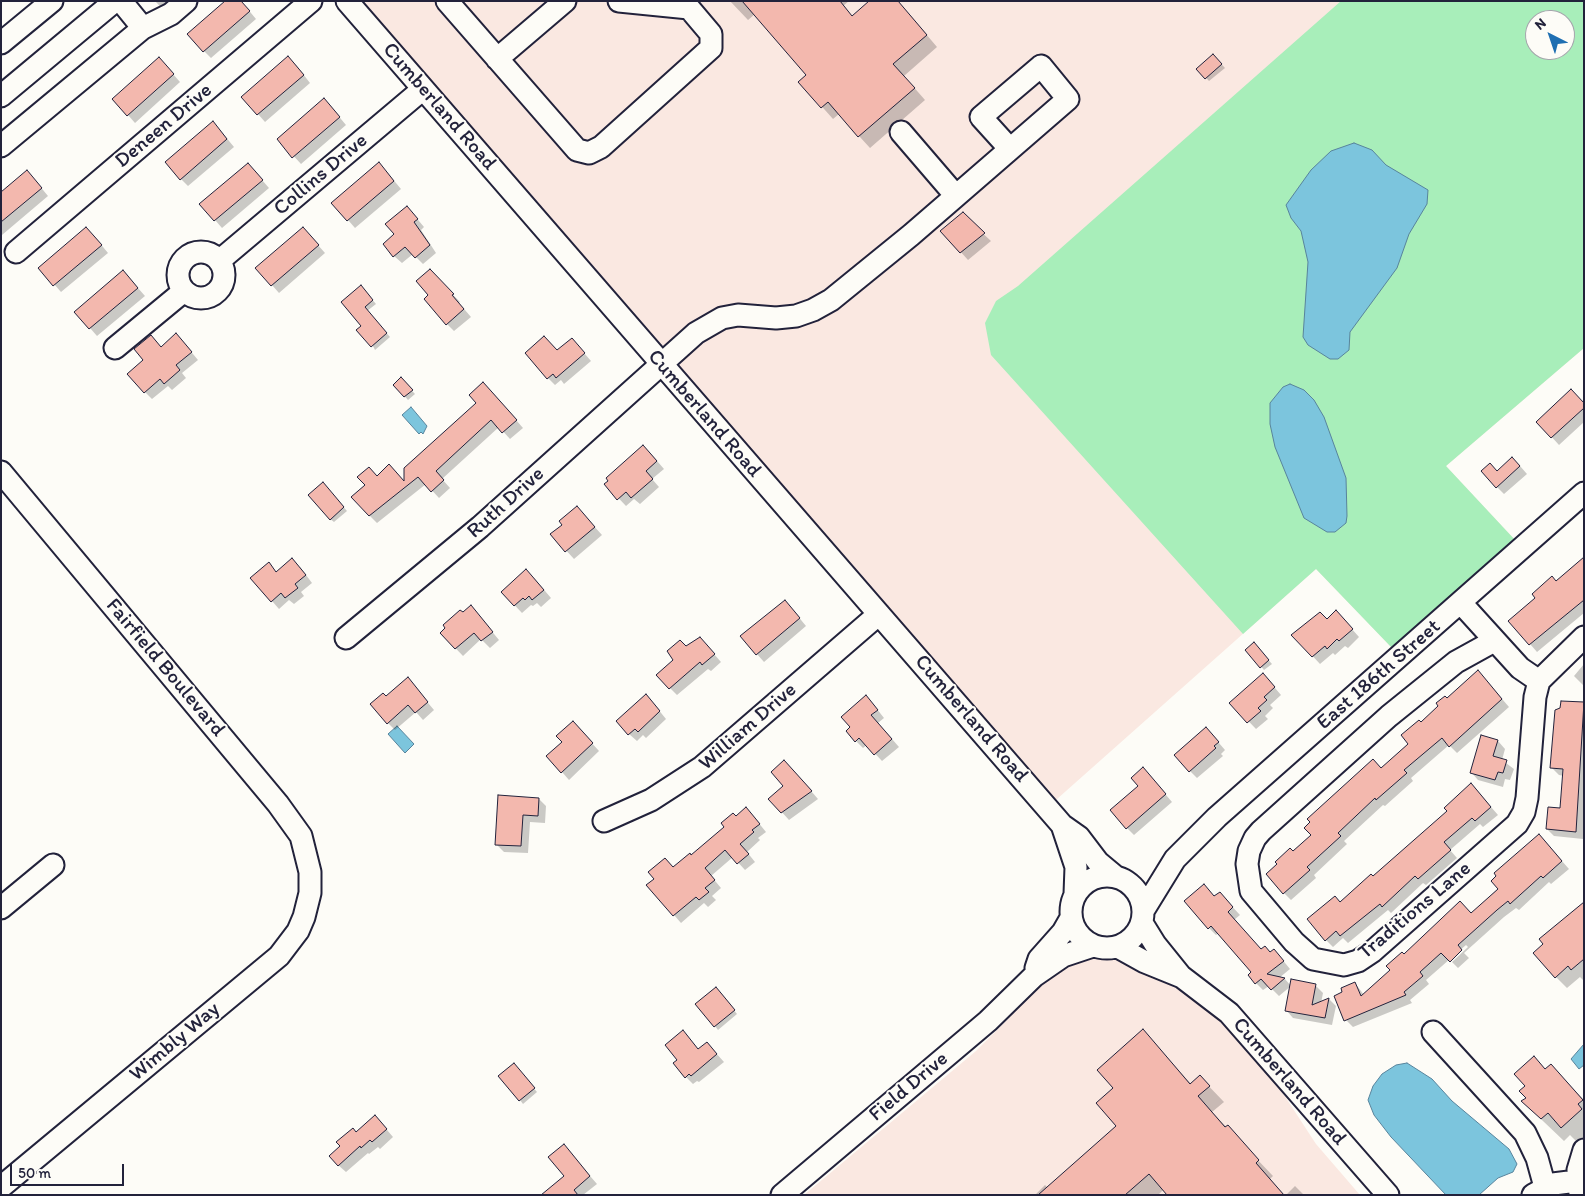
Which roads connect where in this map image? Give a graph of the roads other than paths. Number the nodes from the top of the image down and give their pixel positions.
1 (52, 1) edge
2 (115, 1) edge
3 (121, 1) edge
4 (186, 1) edge
5 (311, 1) edge
6 (347, 1) edge
7 (446, 1) edge
8 (565, 1) edge
9 (619, 1) edge
10 (144, 28) junction
11 (1, 43) edge
12 (497, 59) junction
13 (423, 88) junction
14 (1, 96) edge
15 (901, 132) dead end
16 (1, 146) edge
17 (1010, 150) dead end
18 (956, 196) junction
19 (16, 252) dead end
20 (219, 261) junction
21 (184, 291) junction
22 (115, 348) dead end
23 (661, 364) junction
24 (1, 472) edge
25 (1584, 493) edge
26 (1461, 603) junction
27 (879, 614) junction
28 (1584, 637) edge
29 (346, 638) dead end
30 (1494, 640) junction
31 (1539, 680) junction
32 (604, 821) dead end
33 (1062, 825) junction
34 (1176, 859) junction
35 (53, 864) dead end
36 (310, 872) joint
37 (1121, 879) junction
38 (1075, 894) junction
39 (1, 908) edge
40 (1142, 917) junction
41 (1071, 918) junction
42 (1093, 946) junction
43 (1118, 947) junction
44 (1034, 976) junction
45 (1182, 977) junction
46 (1434, 1032) dead end
47 (1584, 1150) edge
48 (1, 1187) edge
49 (1579, 1188) edge
50 (1539, 1191) edge
51 (782, 1195) edge
52 (1388, 1195) edge

1 - 11 street
2 - 14 street
3 - 10 street
4 - 10 street
5 - 19 street, Deneen Drive
6 - 13 street, Cumberland Road
7 - 12 street
8 - 12 street
9 - 12 street
10 - 16 street
13 - 20 street, Collins Drive
13 - 23 street, Cumberland Road
15 - 18 street
17 - 18 street, Ruth Drive
18 - 23 street, Ruth Drive
20 - 21 street
20 - 21 street
21 - 22 street
23 - 27 street, Cumberland Road
23 - 29 street, Ruth Drive
24 - 36 street, Fairfield Boulevard
25 - 26 street, East 186th Street
26 - 30 street
26 - 34 street, East 186th Street
27 - 32 street, William Drive
27 - 33 street, Cumberland Road
28 - 31 street
30 - 31 street
30 - 31 street, Traditions Lane
33 - 37 street, Cumberland Road
33 - 38 street, Cumberland Road
34 - 37 street, East 186th Street
34 - 40 street, East 186th Street
35 - 39 street
36 - 48 street, Wimbly Way
37 - 38 street
37 - 40 street
38 - 41 street
40 - 43 street
40 - 45 street, Cumberland Road
41 - 42 street
41 - 44 street
42 - 43 street
42 - 44 street
43 - 45 street, Cumberland Road
44 - 51 street, Field Drive
45 - 52 street, Cumberland Road
46 - 50 street
47 - 49 street
49 - 50 street

